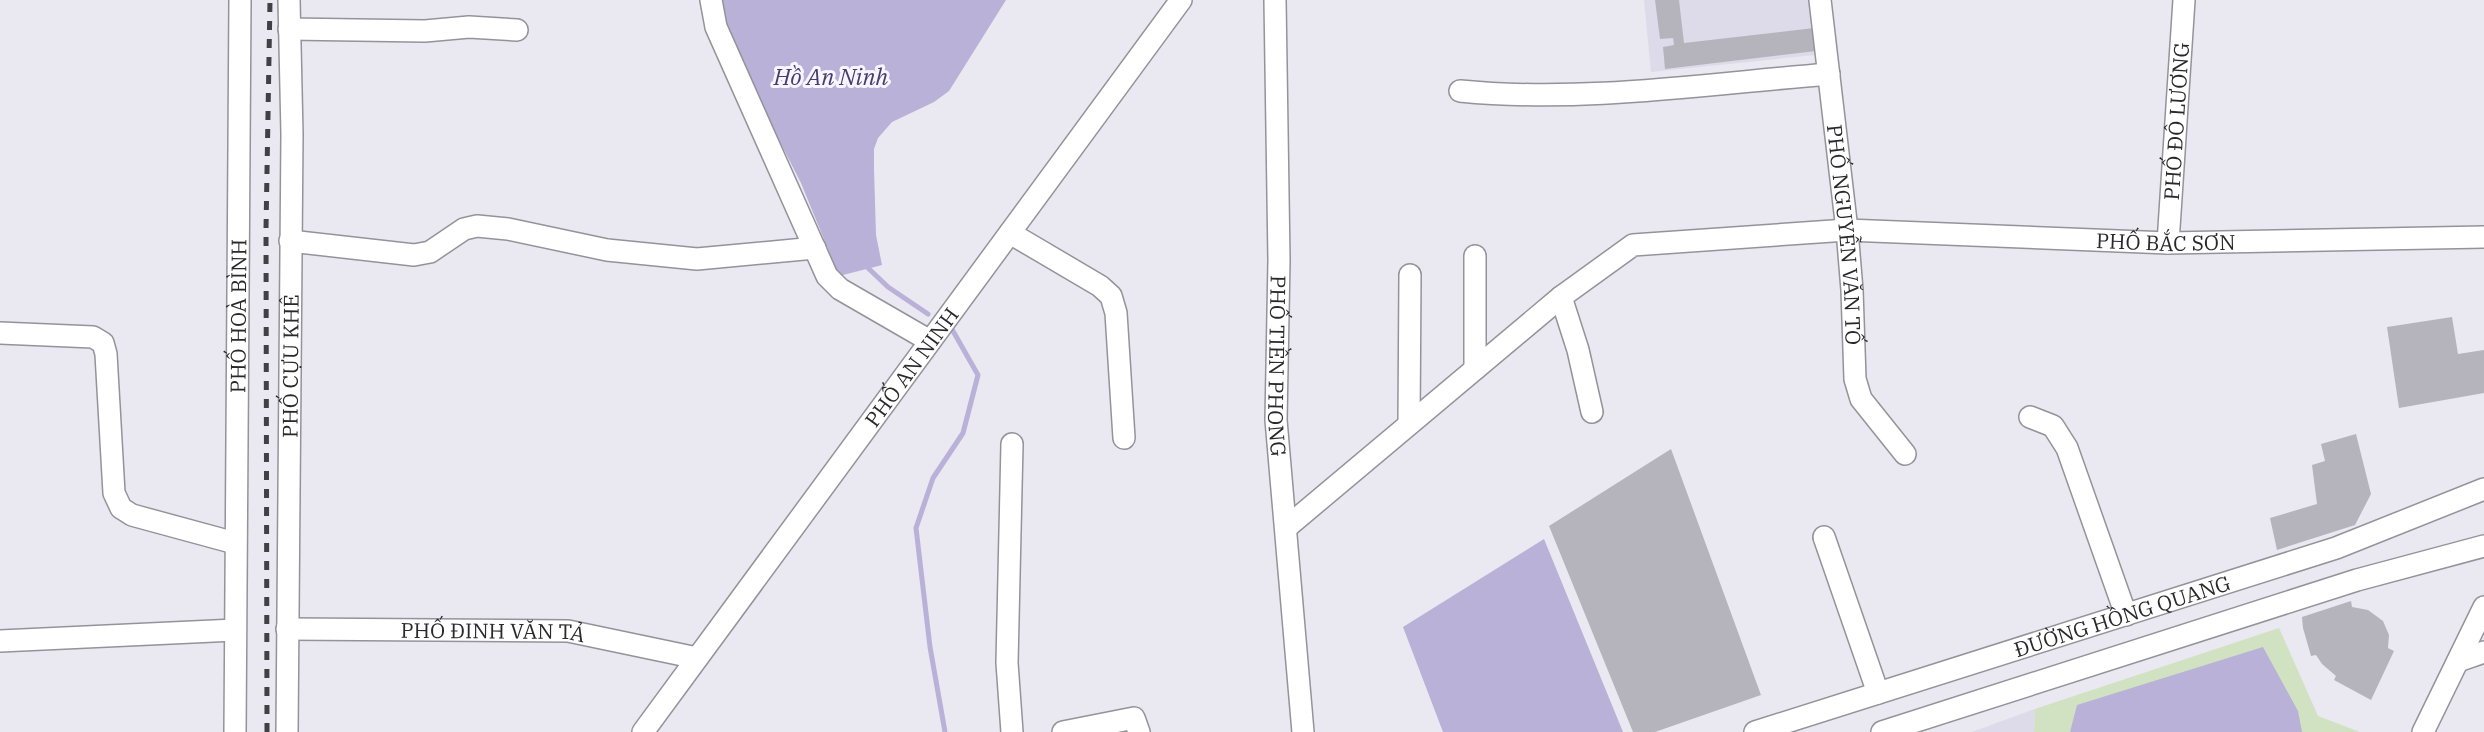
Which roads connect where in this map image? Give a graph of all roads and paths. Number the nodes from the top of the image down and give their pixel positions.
1 (240, 0) edge
2 (289, 0) edge
3 (711, 0) edge
4 (1181, 0) edge
5 (1275, 0) edge
6 (1820, 0) edge
7 (2184, 0) edge
8 (289, 29) junction
9 (517, 30) dead end
10 (1829, 74) junction
11 (1461, 91) dead end
12 (1847, 230) junction
13 (1010, 233) junction
14 (2484, 237) edge
15 (290, 241) junction
16 (2168, 243) junction
17 (815, 248) junction
18 (1475, 256) dead end
19 (1410, 275) dead end
20 (1561, 297) junction
21 (0, 333) edge
22 (930, 341) junction
23 (1475, 369) junction
24 (1592, 412) dead end
25 (2029, 417) dead end
26 (1409, 424) junction
27 (1124, 438) dead end
28 (1012, 444) dead end
29 (1905, 454) dead end
30 (2484, 489) edge
31 (1287, 527) junction
32 (1824, 537) dead end
33 (235, 543) junction
34 (2484, 546) edge
35 (2484, 607) edge
36 (2126, 615) junction
37 (287, 629) junction
38 (235, 630) junction
39 (0, 641) edge
40 (2484, 652) edge
41 (697, 658) junction
42 (2458, 661) junction
43 (1972, 663) junction
44 (1878, 693) junction
45 (1982, 700) junction
46 (235, 732) edge
47 (287, 732) edge
48 (643, 732) edge
49 (1012, 732) edge
50 (1063, 732) edge
51 (1139, 732) edge
52 (1303, 732) edge
53 (1755, 732) edge
54 (1882, 732) edge
55 (2423, 732) edge

1 - 33 street, PHỐ HOÀ BÌNH
2 - 8 street, PHỐ CỰU KHÊ
3 - 17 street
4 - 13 street, PHỐ AN NINH
5 - 31 street, PHỐ TIỀN PHONG
6 - 10 street, PHỐ NGUYỄN VĂN TỐ
7 - 16 street, PHỐ ĐÔ LƯƠNG
8 - 9 street
8 - 15 street, PHỐ CỰU KHÊ
10 - 11 street
10 - 12 street, PHỐ NGUYỄN VĂN TỐ
12 - 16 street, PHỐ BẮC SƠN
12 - 20 street, PHỐ BẮC SƠN
12 - 29 street, PHỐ NGUYỄN VĂN TỐ
13 - 22 street, PHỐ AN NINH
13 - 27 street
14 - 16 street, PHỐ BẮC SƠN
15 - 17 street
15 - 37 street, PHỐ CỰU KHÊ
17 - 22 street
18 - 23 street
19 - 26 street
20 - 23 street, PHỐ BẮC SƠN
20 - 24 street
21 - 33 street
22 - 41 street, PHỐ AN NINH
23 - 26 street, PHỐ BẮC SƠN
25 - 36 street
26 - 31 street, PHỐ BẮC SƠN
28 - 49 street
30 - 36 street, ĐƯỜNG HỒNG QUANG
31 - 52 street, PHỐ TIỀN PHONG
32 - 44 street
33 - 38 street, PHỐ HOÀ BÌNH
34 - 45 street, ĐƯỜNG HỒNG QUANG
35 - 42 street
36 - 43 street, ĐƯỜNG HỒNG QUANG
37 - 41 street, PHỐ ĐINH VĂN TẢ
37 - 47 street, PHỐ CỰU KHÊ
38 - 39 street
38 - 46 street, PHỐ HOÀ BÌNH
40 - 42 street
41 - 48 street, PHỐ AN NINH
42 - 55 street
43 - 44 street, ĐƯỜNG HỒNG QUANG
43 - 45 street
44 - 53 street, ĐƯỜNG HỒNG QUANG
45 - 54 street, ĐƯỜNG HỒNG QUANG
50 - 51 street

